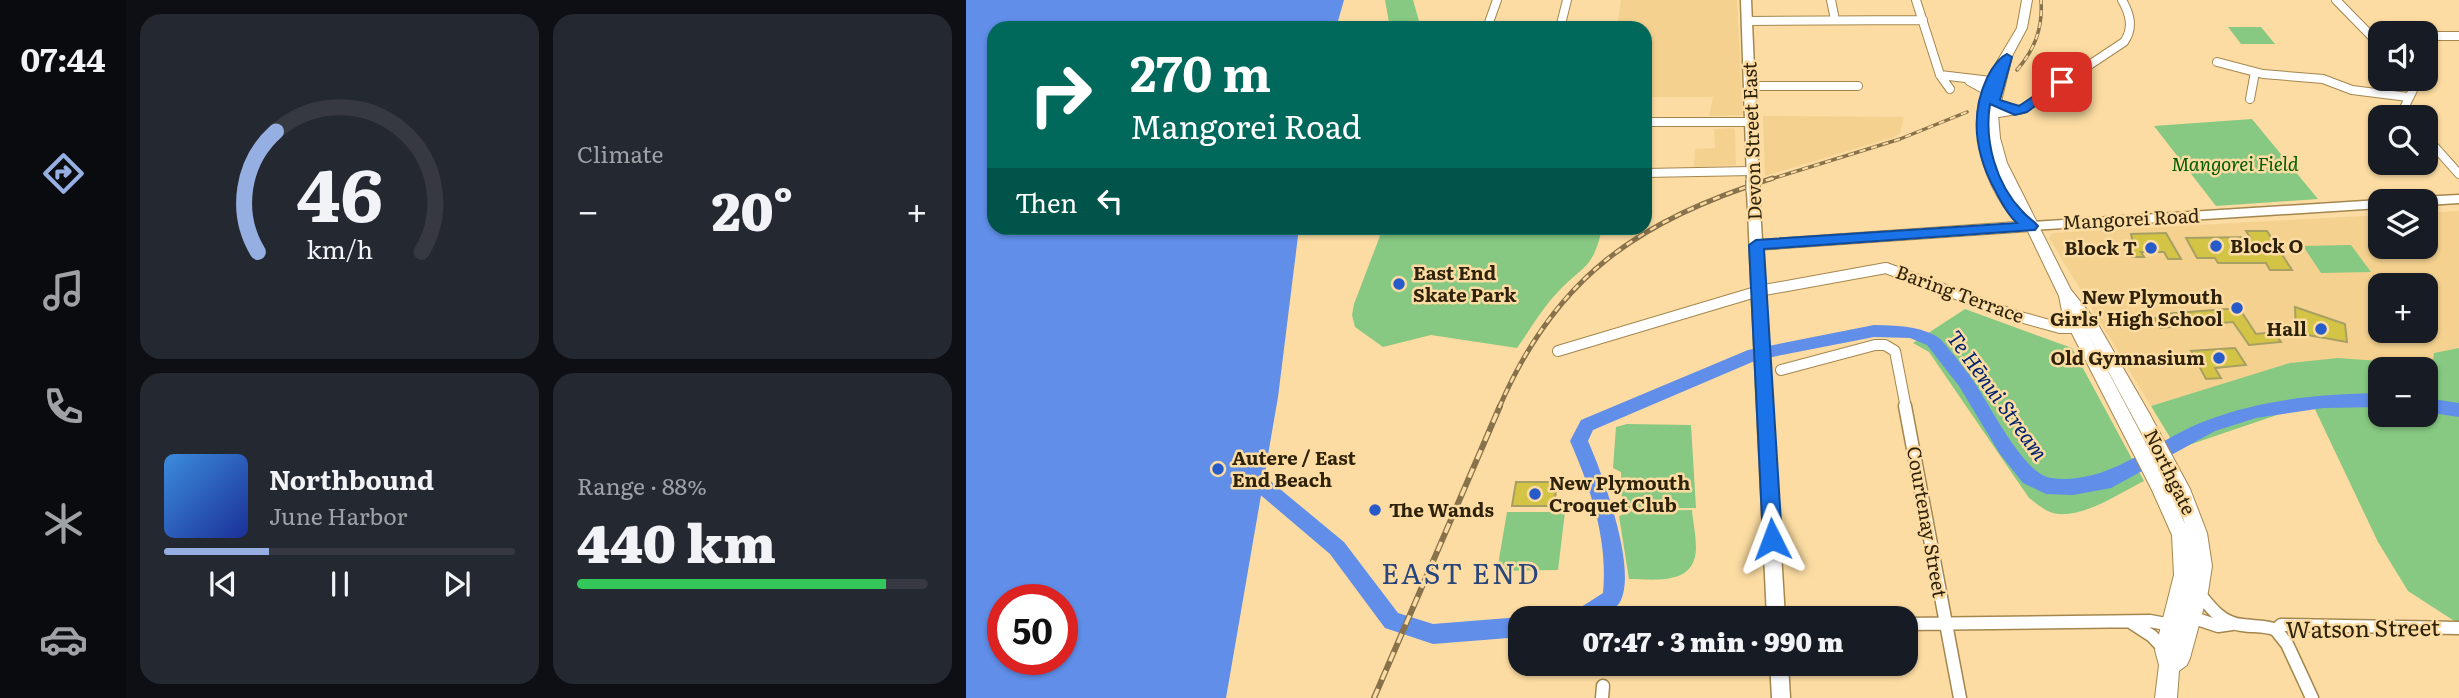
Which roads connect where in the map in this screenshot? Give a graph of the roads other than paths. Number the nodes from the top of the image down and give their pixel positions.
1 (1497, 0) edge
2 (1567, 0) edge
3 (1746, 0) edge
4 (1831, 0) edge
5 (1916, 0) edge
6 (2015, 0) edge
7 (2027, 0) edge
8 (2122, 0) edge
9 (2336, 0) edge
10 (1835, 20) junction
11 (1923, 20) junction
12 (1490, 21) edge
13 (1562, 21) edge
14 (1748, 21) junction
15 (2022, 29) junction
16 (2368, 33) edge
17 (2438, 36) edge
18 (2459, 36) edge
19 (2007, 57) junction
20 (2217, 62) dead end
21 (2255, 72) junction
22 (1940, 75) junction
23 (1751, 86) junction
24 (1858, 86) dead end
25 (1950, 89) dead end
26 (2411, 91) edge
27 (1991, 97) junction
28 (2408, 97) junction
29 (2249, 99) dead end
30 (2405, 105) edge
31 (1652, 122) edge
32 (1752, 122) junction
33 (2438, 150) edge
34 (1652, 174) edge
35 (2459, 174) edge
36 (1753, 181) junction
37 (2459, 199) edge
38 (2438, 200) edge
39 (2368, 205) edge
40 (2031, 226) junction
41 (1756, 245) junction
42 (1759, 291) junction
43 (2066, 293) junction
44 (2078, 328) junction
45 (1558, 351) dead end
46 (1781, 370) dead end
47 (2136, 423) junction
48 (2198, 592) junction
49 (1775, 606) edge
50 (2191, 617) junction
51 (2132, 623) junction
52 (1918, 624) edge
53 (1946, 624) junction
54 (2232, 624) junction
55 (2171, 625) junction
56 (2459, 628) edge
57 (2276, 630) junction
58 (2167, 658) junction
59 (1780, 676) edge
60 (1781, 698) edge
61 (1960, 698) edge
62 (2166, 698) edge
63 (2312, 698) edge

1 - 12 street
2 - 13 street
3 - 14 main road, Devon Street East
4 - 10 street
5 - 11 street
6 - 15 highway
7 - 15 highway, Northgate
8 - 27 street
9 - 16 street
10 - 11 street
10 - 14 street
11 - 22 street
14 - 23 main road, Devon Street East
15 - 19 highway, Northgate
17 - 18 street
19 - 27 highway, Northgate
19 - 27 highway, Northgate
20 - 21 street
21 - 28 street
21 - 29 street
22 - 25 street
22 - 27 street
23 - 24 street
23 - 32 main road, Devon Street East
26 - 28 street
27 - 40 highway, Northgate
27 - 40 highway, Northgate
28 - 30 street
31 - 32 street
32 - 36 main road, Devon Street East
33 - 35 street
34 - 36 street
36 - 41 main road, Devon Street East
37 - 38 main road
39 - 40 main road, Mangorei Road
40 - 41 street, Mangorei Road
40 - 43 highway, Northgate
41 - 42 main road, Devon Street East
42 - 44 street, Baring Terrace
42 - 45 street, Baring Terrace
42 - 49 main road, Devon Street East
43 - 44 highway, Northgate
43 - 47 highway, Northgate
44 - 47 highway, Northgate
46 - 53 street, Courtenay Street
47 - 48 highway, Northgate
47 - 55 highway, Northgate
48 - 50 highway, Northgate
48 - 54 street
50 - 54 street, Watson Street
50 - 58 highway, Northgate
51 - 53 street
51 - 55 street
51 - 58 street
52 - 53 street
53 - 61 street, Courtenay Street
54 - 57 street, Watson Street
55 - 58 highway, Northgate
56 - 57 street, Watson Street
57 - 63 street
58 - 62 highway, Northgate
59 - 60 main road

